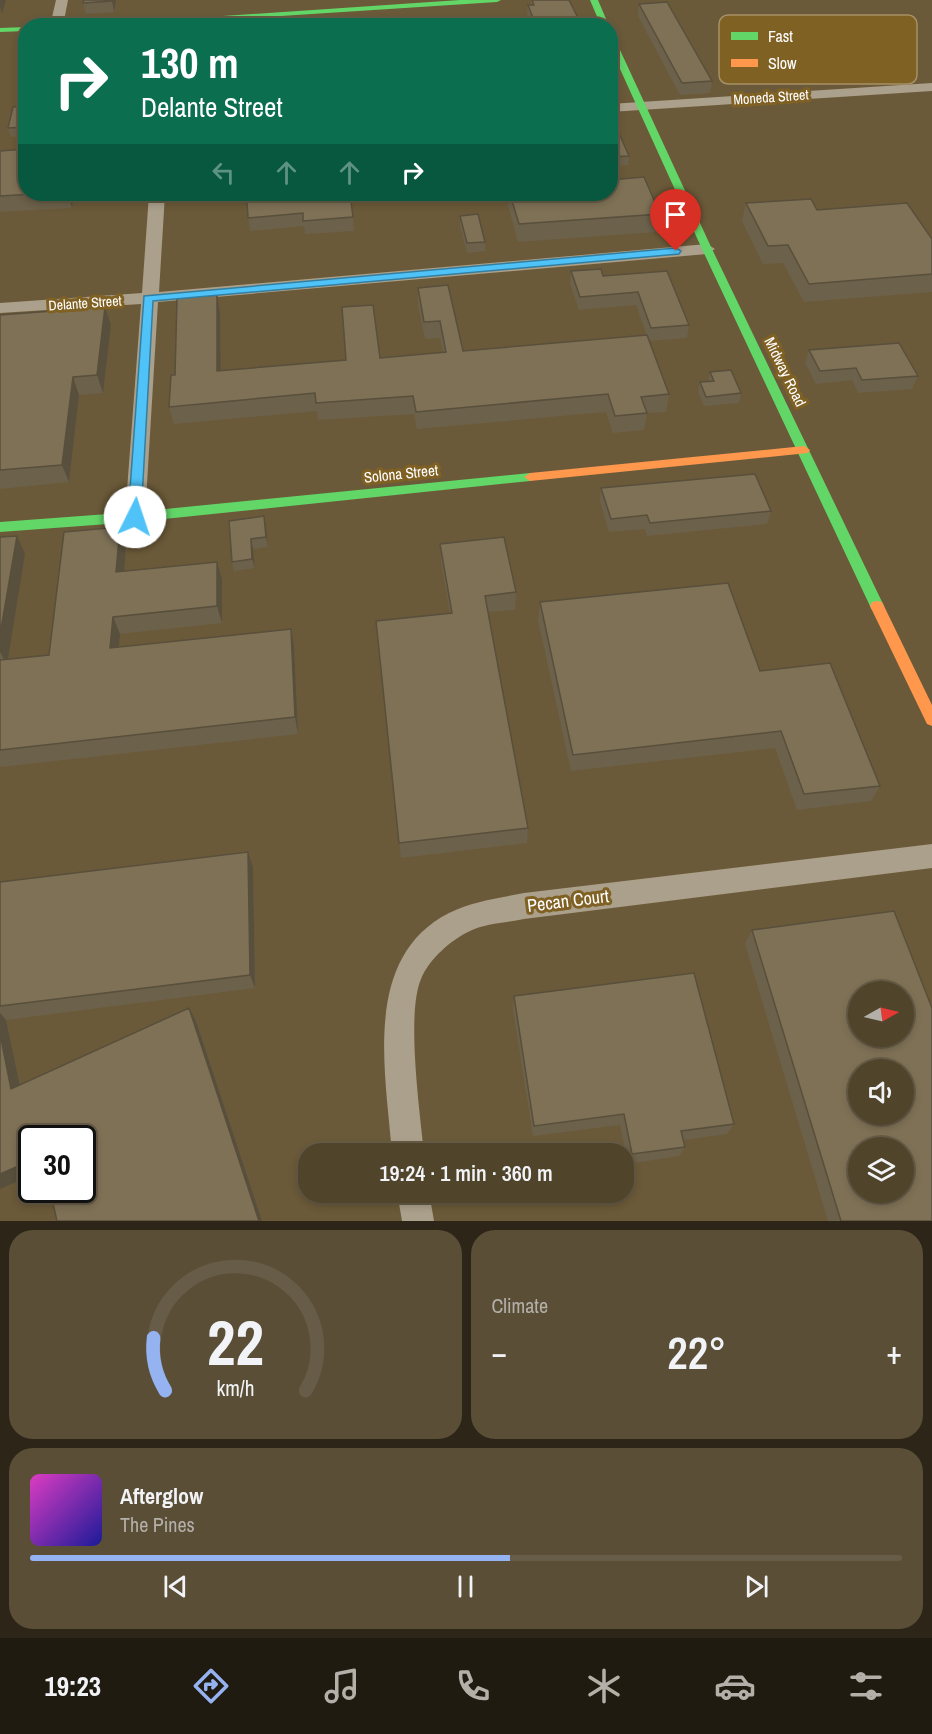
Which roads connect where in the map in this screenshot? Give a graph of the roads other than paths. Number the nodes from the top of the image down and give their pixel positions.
1 (62, 0) edge
2 (497, 0) edge
3 (594, 0) edge
4 (330, 5) edge
5 (58, 18) edge
6 (211, 18) edge
7 (602, 18) edge
8 (18, 29) edge
9 (0, 30) edge
10 (618, 55) edge
11 (932, 87) edge
12 (641, 106) junction
13 (618, 107) edge
14 (156, 201) edge
15 (707, 249) junction
16 (148, 298) junction
17 (0, 308) edge
18 (804, 450) junction
19 (135, 517) junction
20 (0, 527) edge
21 (932, 720) edge
22 (932, 856) edge
23 (407, 1143) edge
24 (415, 1203) edge
25 (418, 1221) edge

1 - 5 street
2 - 4 street
3 - 7 street
4 - 6 street
8 - 9 street
10 - 12 street, Midway Road
11 - 12 street, Moneda Street
12 - 13 street, Moneda Street
12 - 15 street, Midway Road
14 - 16 street
15 - 16 street, Delante Street
15 - 18 street, Midway Road
16 - 17 street, Delante Street
16 - 19 street
18 - 19 street, Solona Street
18 - 21 street, Midway Road
19 - 20 street, Solona Street
22 - 23 street, Pecan Court
24 - 25 street

